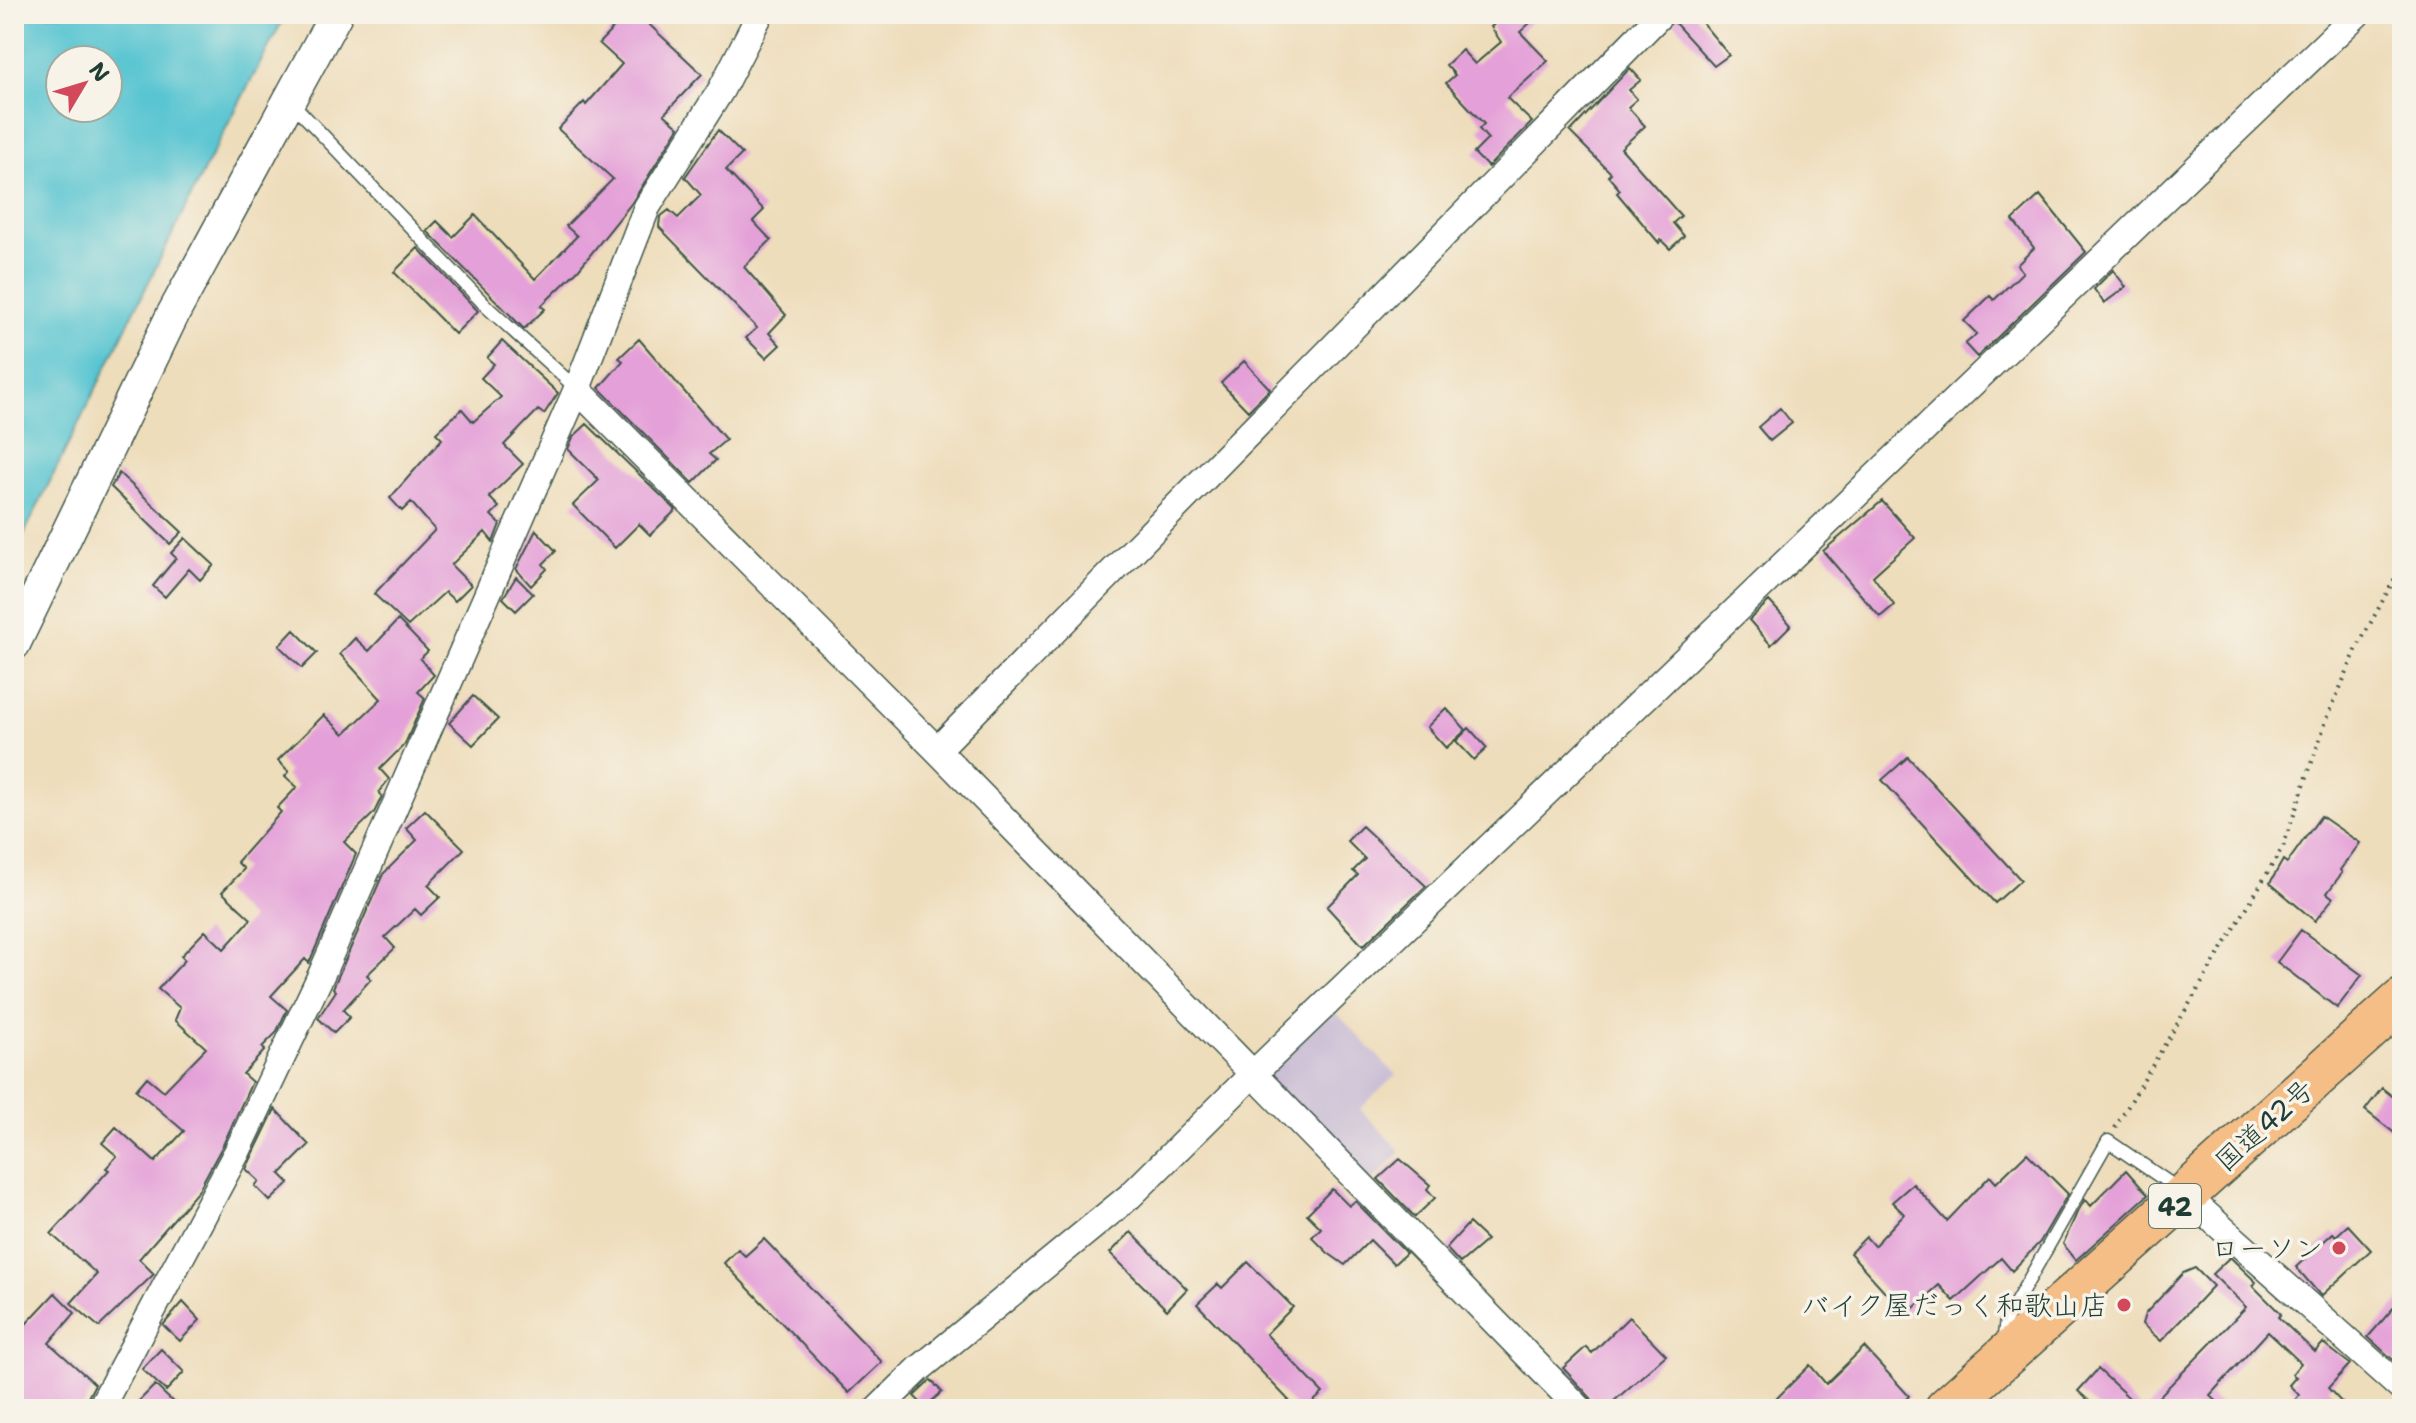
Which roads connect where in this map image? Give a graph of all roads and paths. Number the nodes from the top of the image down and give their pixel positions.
1 (336, 14) edge
2 (760, 14) edge
3 (1661, 14) edge
4 (2357, 14) edge
5 (290, 101) junction
6 (577, 389) junction
7 (2402, 565) edge
8 (14, 644) edge
9 (937, 750) junction
10 (2402, 1000) edge
11 (2402, 1037) edge
12 (1253, 1074) junction
13 (2108, 1141) junction
14 (2196, 1204) junction
15 (2006, 1364) junction
16 (2402, 1389) edge
17 (100, 1409) edge
18 (878, 1409) edge
19 (1580, 1409) edge
20 (1946, 1409) edge
21 (1986, 1409) edge

1 - 5 street
2 - 6 street
3 - 9 street
4 - 12 street
5 - 6 lane
5 - 8 street
6 - 9 street
6 - 17 street
7 - 13 path
9 - 12 street
10 - 14 highway, 国道42号 / 42
11 - 14 highway, 国道42号 / 42
12 - 18 street
12 - 19 street
13 - 14 lane
13 - 15 lane
14 - 15 highway, 国道42号 / 42
14 - 16 street
14 - 21 highway, 国道42号 / 42
15 - 20 highway, 国道42号 / 42

